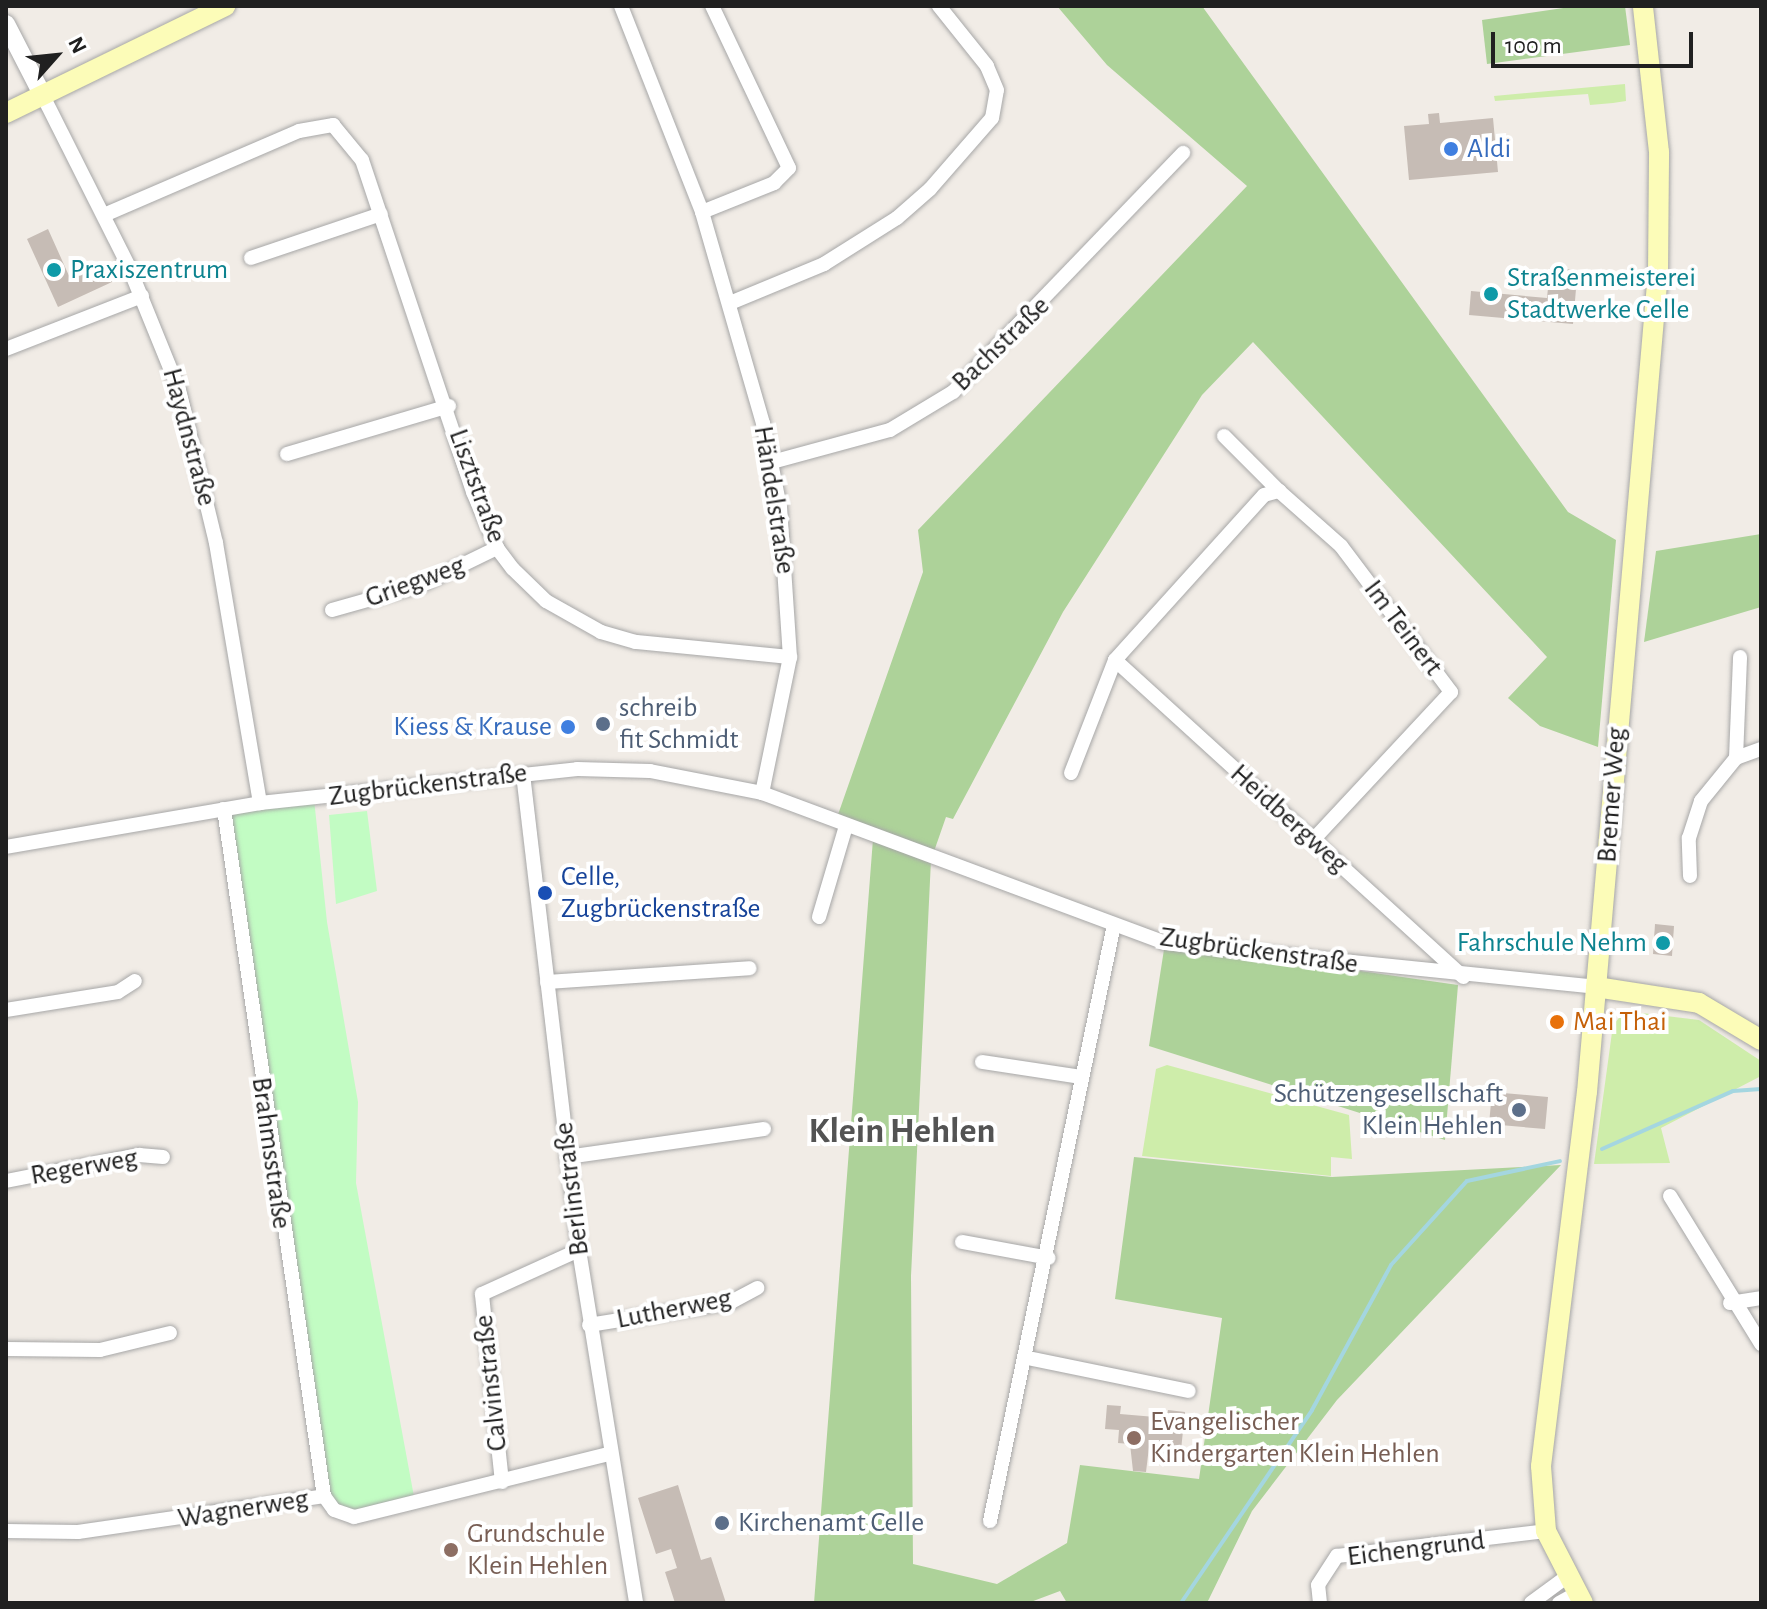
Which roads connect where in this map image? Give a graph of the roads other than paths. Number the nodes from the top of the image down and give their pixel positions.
1 (225, 6) edge
2 (621, 6) edge
3 (712, 6) edge
4 (939, 6) edge
5 (1643, 6) edge
6 (6, 24) edge
7 (43, 96) junction
8 (6, 113) edge
9 (1183, 153) dead end
10 (702, 212) junction
11 (381, 214) junction
12 (104, 215) junction
13 (251, 258) dead end
14 (142, 296) junction
15 (730, 303) junction
16 (6, 349) edge
17 (449, 406) junction
18 (1224, 436) dead end
19 (287, 454) dead end
20 (772, 462) junction
21 (1279, 491) junction
22 (497, 548) junction
23 (332, 610) dead end
24 (790, 657) junction
25 (1740, 657) dead end
26 (1115, 660) junction
27 (1761, 749) edge
28 (1736, 758) junction
29 (1071, 773) dead end
30 (523, 774) junction
31 (762, 793) junction
32 (260, 803) junction
33 (224, 809) junction
34 (846, 826) junction
35 (1313, 840) junction
36 (6, 847) edge
37 (1690, 876) dead end
38 (819, 917) dead end
39 (1114, 925) junction
40 (750, 968) dead end
41 (1463, 977) junction
42 (135, 981) dead end
43 (547, 982) junction
44 (1596, 987) junction
45 (6, 1010) edge
46 (1761, 1040) edge
47 (982, 1062) dead end
48 (1081, 1077) junction
49 (764, 1129) dead end
50 (163, 1157) dead end
51 (567, 1157) junction
52 (6, 1181) edge
53 (1670, 1196) dead end
54 (962, 1242) dead end
55 (579, 1250) junction
56 (1049, 1258) junction
57 (757, 1288) dead end
58 (1761, 1298) edge
59 (1730, 1303) junction
60 (589, 1325) junction
61 (170, 1333) dead end
62 (1761, 1344) edge
63 (6, 1349) edge
64 (1028, 1358) junction
65 (1189, 1391) dead end
66 (609, 1454) junction
67 (502, 1482) junction
68 (324, 1496) junction
69 (990, 1521) dead end
70 (6, 1531) edge
71 (1546, 1531) junction
72 (1571, 1594) edge
73 (636, 1603) edge
74 (1320, 1603) edge
75 (1531, 1603) edge

1 - 7 main road
2 - 10 street, Händelstraße
3 - 10 street
4 - 15 street
5 - 44 main road, Bremer Weg
6 - 7 street
7 - 8 main road
7 - 12 street, Haydnstraße
9 - 20 street, Bachstraße
10 - 15 street, Händelstraße
11 - 12 street, Lisztstraße
11 - 13 street
11 - 17 street, Lisztstraße
12 - 14 street, Haydnstraße
14 - 16 street
14 - 32 street, Haydnstraße
15 - 20 street, Händelstraße
17 - 19 street
17 - 22 street, Lisztstraße
18 - 21 street, Im Teinert
20 - 24 street, Händelstraße
21 - 26 street
21 - 35 street, Im Teinert
22 - 23 street, Griegweg
22 - 24 street, Lisztstraße
24 - 31 street, Händelstraße
25 - 28 street
26 - 29 street
26 - 35 street, Heidbergweg
27 - 28 street
28 - 37 street
30 - 31 street, Zugbrückenstraße
30 - 32 street, Zugbrückenstraße
30 - 43 street, Berlinstraße
31 - 34 street, Zugbrückenstraße
32 - 33 street, Zugbrückenstraße
33 - 36 street, Zugbrückenstraße
33 - 68 street, Brahmsstraße
34 - 38 street
34 - 39 street, Zugbrückenstraße
35 - 41 street, Heidbergweg
39 - 41 street, Zugbrückenstraße
39 - 48 street
40 - 43 street
41 - 44 street, Zugbrückenstraße
42 - 45 street
43 - 51 street, Berlinstraße
44 - 46 main road
44 - 71 main road, Bremer Weg
47 - 48 street
48 - 56 street
49 - 51 street
50 - 52 street, Regerweg
51 - 55 street, Berlinstraße
53 - 59 street
54 - 56 street
55 - 60 street, Berlinstraße
55 - 67 street, Calvinstraße
56 - 64 street
57 - 60 street, Lutherweg
58 - 59 street
59 - 62 street
60 - 66 street, Berlinstraße
61 - 63 street
64 - 65 street
64 - 69 street
66 - 67 street, Wagnerweg
66 - 73 street, Berlinstraße
67 - 68 street, Wagnerweg
68 - 70 street, Wagnerweg
71 - 72 main road, Bremer Weg
71 - 74 street, Eichengrund
72 - 75 street, Bremer Weg

